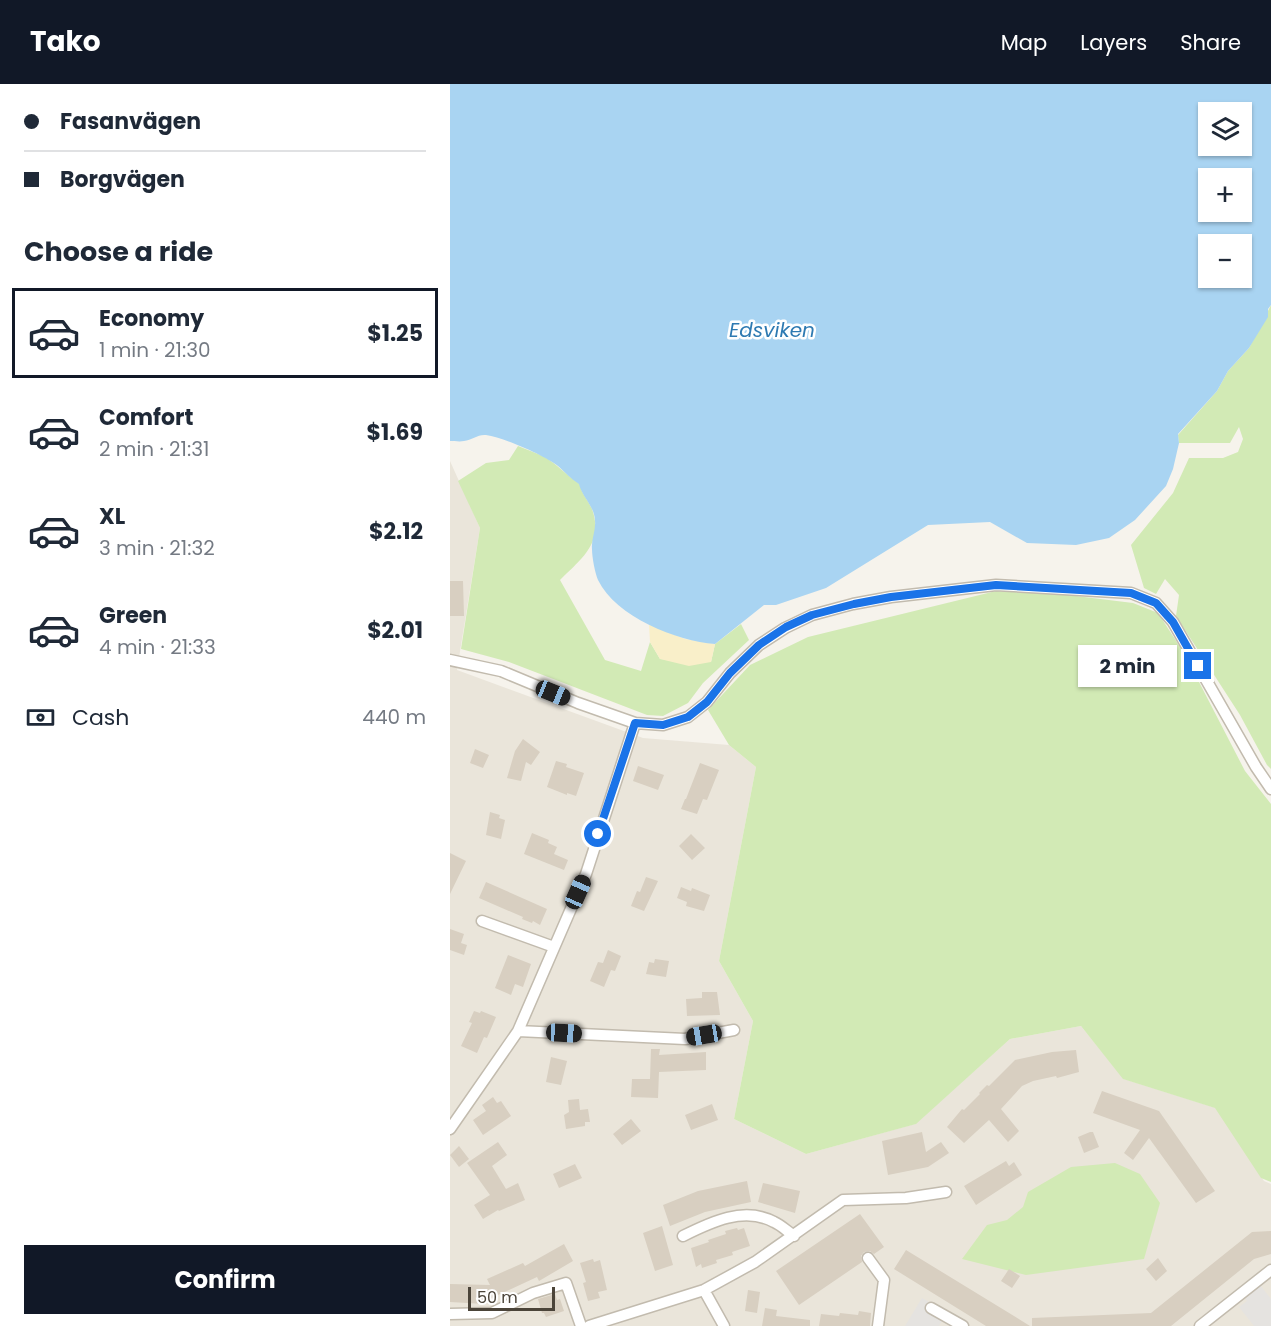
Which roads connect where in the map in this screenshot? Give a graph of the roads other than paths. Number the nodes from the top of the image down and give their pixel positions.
1 (450, 660) edge
2 (635, 723) junction
3 (1271, 789) edge
4 (482, 921) dead end
5 (554, 947) junction
6 (518, 1030) junction
7 (734, 1030) dead end
8 (450, 1129) edge
9 (946, 1192) dead end
10 (683, 1236) dead end
11 (794, 1236) junction
12 (868, 1258) dead end
13 (1271, 1270) edge
14 (704, 1290) junction
15 (931, 1308) dead end
16 (450, 1314) edge
17 (581, 1326) edge
18 (589, 1326) edge
19 (723, 1326) edge
20 (878, 1326) edge
21 (963, 1326) edge
22 (1200, 1326) edge

1 - 2 street
2 - 3 street
2 - 5 street
4 - 5 street
5 - 6 street
6 - 7 street
6 - 8 street
9 - 11 street
10 - 11 street
11 - 14 street
12 - 20 street
13 - 22 street
14 - 18 street
14 - 19 street
15 - 21 street
16 - 17 street

